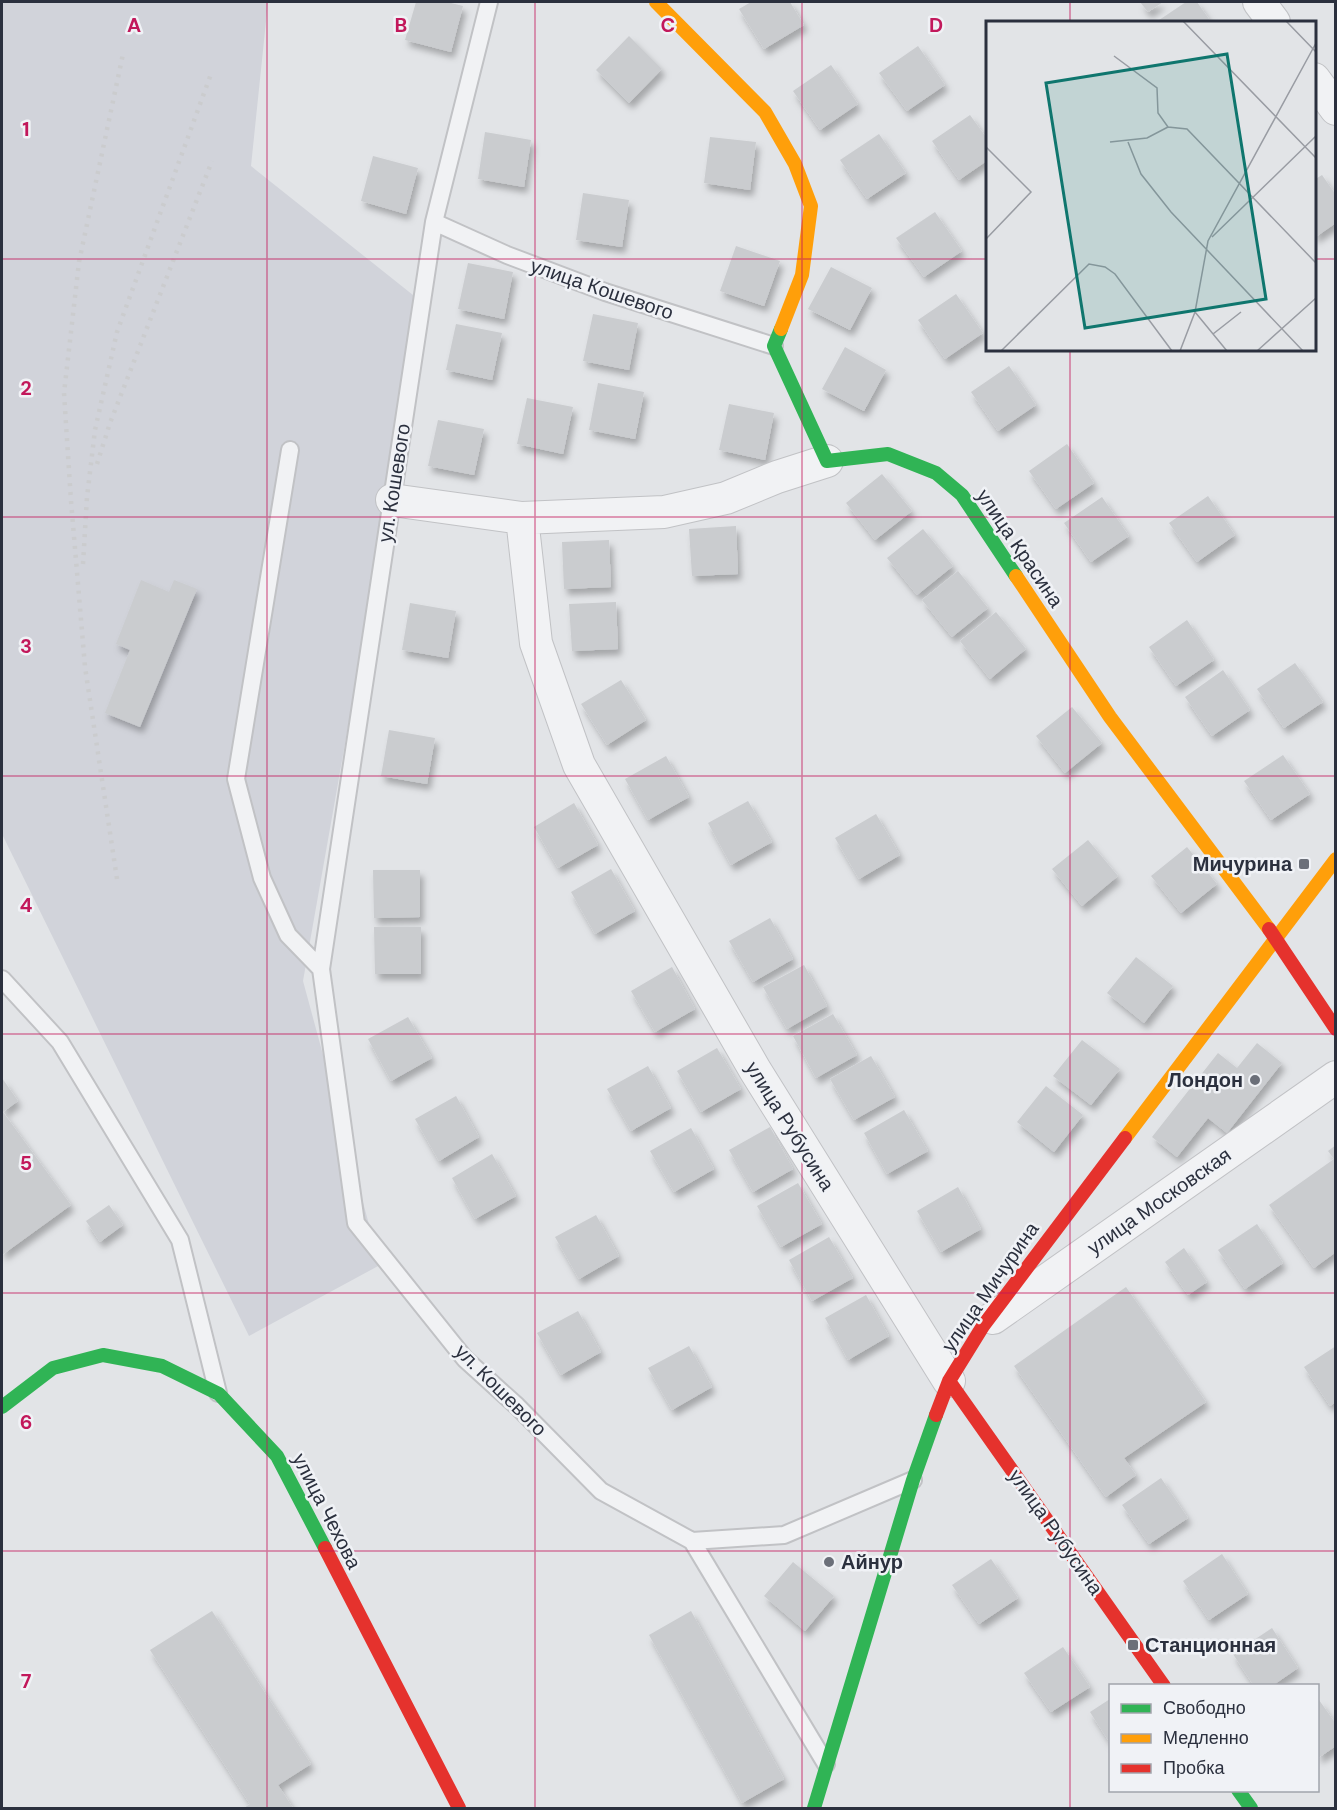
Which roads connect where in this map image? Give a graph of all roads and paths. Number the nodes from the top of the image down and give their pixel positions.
1 (489, 2) edge
2 (656, 2) edge
3 (1259, 2) edge
4 (1273, 21) edge
5 (1316, 83) edge
6 (1335, 109) edge
7 (434, 222) junction
8 (774, 346) junction
9 (290, 450) dead end
10 (827, 461) junction
11 (392, 500) junction
12 (522, 518) junction
13 (1335, 859) edge
14 (1275, 937) junction
15 (321, 969) junction
16 (2, 979) edge
17 (1335, 1029) edge
18 (1335, 1077) edge
19 (983, 1326) junction
20 (949, 1381) junction
21 (219, 1394) junction
22 (2, 1407) edge
23 (913, 1480) junction
24 (692, 1542) junction
25 (1163, 1684) edge
26 (827, 1765) junction
27 (1239, 1792) edge
28 (459, 1809) edge
29 (814, 1809) edge
30 (1251, 1809) edge

1 - 7 lane, ул. Кошевого
2 - 8 main road
3 - 4 street
5 - 6 street
7 - 8 lane, улица Кошевого
7 - 11 lane, ул. Кошевого
8 - 10 main road
9 - 15 lane
10 - 12 street
10 - 14 main road, улица Красина
11 - 12 street
11 - 15 lane, ул. Кошевого
12 - 20 street, улица Рубусина
13 - 14 main road, улица Мичурина
14 - 17 main road, улица Красина
14 - 19 main road, улица Мичурина
15 - 24 lane, ул. Кошевого
16 - 21 lane
18 - 19 street, улица Московская
19 - 20 main road, улица Мичурина
20 - 23 main road, улица Мичурина
20 - 25 main road, улица Рубусина
21 - 22 main road, улица Чехова
21 - 28 main road, улица Чехова
23 - 24 lane
23 - 26 main road, улица Мичурина
24 - 26 lane
26 - 29 main road, улица Мичурина
27 - 30 main road

